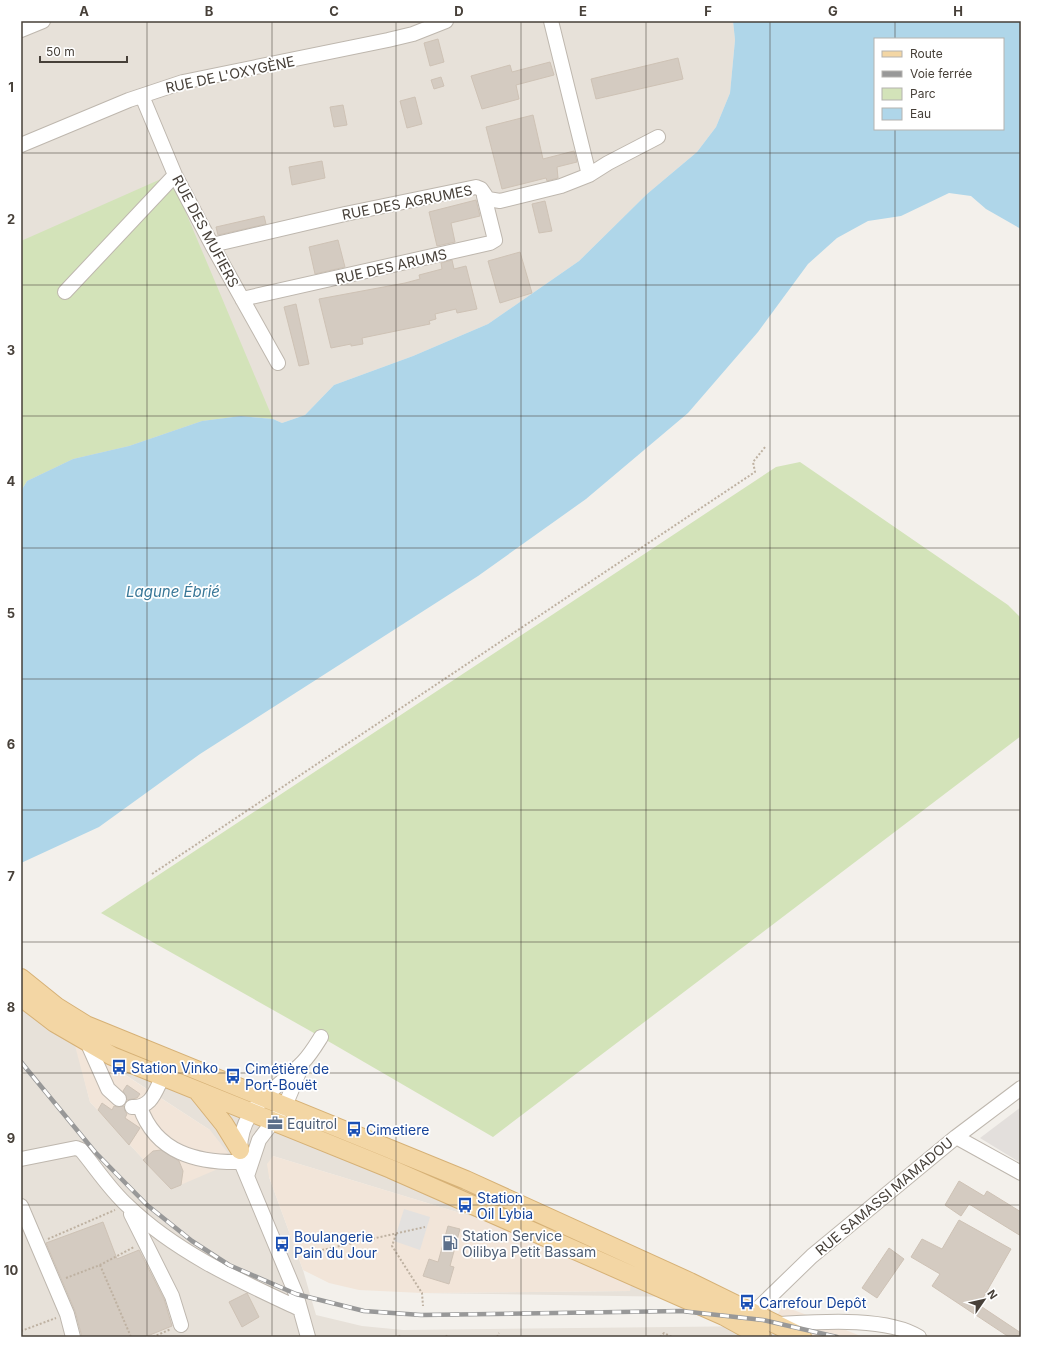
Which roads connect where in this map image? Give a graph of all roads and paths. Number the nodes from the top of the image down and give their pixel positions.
1 (43, 21) edge
2 (446, 21) edge
3 (550, 21) edge
4 (21, 30) edge
5 (142, 96) junction
6 (658, 137) dead end
7 (21, 145) edge
8 (176, 175) junction
9 (589, 176) junction
10 (484, 196) junction
11 (212, 245) junction
12 (65, 292) dead end
13 (242, 299) junction
14 (278, 363) dead end
15 (766, 446) dead end
16 (152, 874) dead end
17 (21, 978) edge
18 (21, 998) edge
19 (321, 1037) dead end
20 (88, 1044) junction
21 (303, 1062) junction
22 (163, 1076) junction
23 (1021, 1088) edge
24 (199, 1092) junction
25 (263, 1097) junction
26 (119, 1099) dead end
27 (285, 1106) junction
28 (251, 1112) junction
29 (275, 1120) junction
30 (956, 1137) junction
31 (240, 1156) junction
32 (21, 1159) edge
33 (1021, 1173) edge
34 (247, 1176) junction
35 (126, 1205) junction
36 (21, 1206) edge
37 (425, 1227) dead end
38 (396, 1234) junction
39 (146, 1241) junction
40 (37, 1243) junction
41 (322, 1250) dead end
42 (100, 1265) junction
43 (53, 1283) junction
44 (423, 1306) dead end
45 (300, 1309) junction
46 (754, 1312) junction
47 (67, 1314) junction
48 (180, 1325) joint
49 (740, 1325) junction
50 (21, 1330) edge
51 (791, 1332) edge
52 (500, 1333) dead end
53 (161, 1336) edge
54 (73, 1337) edge
55 (131, 1337) edge
56 (154, 1337) edge
57 (308, 1337) edge
58 (498, 1337) edge
59 (660, 1337) edge
60 (672, 1337) edge
61 (762, 1337) edge
62 (919, 1337) edge

1 - 4 street
2 - 5 street, RUE DE L'OXYGÈNE
3 - 9 street
5 - 7 street, RUE DE L'OXYGÈNE
5 - 8 street, RUE DES MUFIERS
6 - 9 street, RUE DES AGRUMES
8 - 11 street, RUE DES MUFIERS
8 - 12 street
9 - 10 street, RUE DES AGRUMES
10 - 11 street, RUE DES AGRUMES
10 - 13 street, RUE DES ARUMS
11 - 13 street, RUE DES MUFIERS
13 - 14 street, RUE DES MUFIERS
15 - 16 path
17 - 25 main road
18 - 20 main road
19 - 21 street
20 - 22 main road
20 - 26 street
21 - 25 street
21 - 27 street
22 - 24 main road
22 - 31 street
23 - 30 street, RUE SAMASSI MAMADOU
24 - 28 main road
24 - 31 main road
25 - 27 main road
25 - 28 street
27 - 29 street
27 - 46 main road
28 - 29 main road
28 - 31 street
29 - 34 street
29 - 49 main road
30 - 33 street
30 - 46 street, RUE SAMASSI MAMADOU
31 - 34 street
32 - 35 street
34 - 45 street
35 - 39 street
35 - 40 path
35 - 45 street
36 - 40 street
37 - 38 path
38 - 41 path
38 - 44 path
39 - 42 path
39 - 48 street
40 - 43 street
42 - 43 path
42 - 55 path
43 - 47 street
45 - 57 street
46 - 49 street, RUE SAMASSI MAMADOU
46 - 51 main road
47 - 50 path
47 - 54 street
48 - 53 path
49 - 61 main road
51 - 62 street
52 - 58 path
53 - 56 path
59 - 60 path

